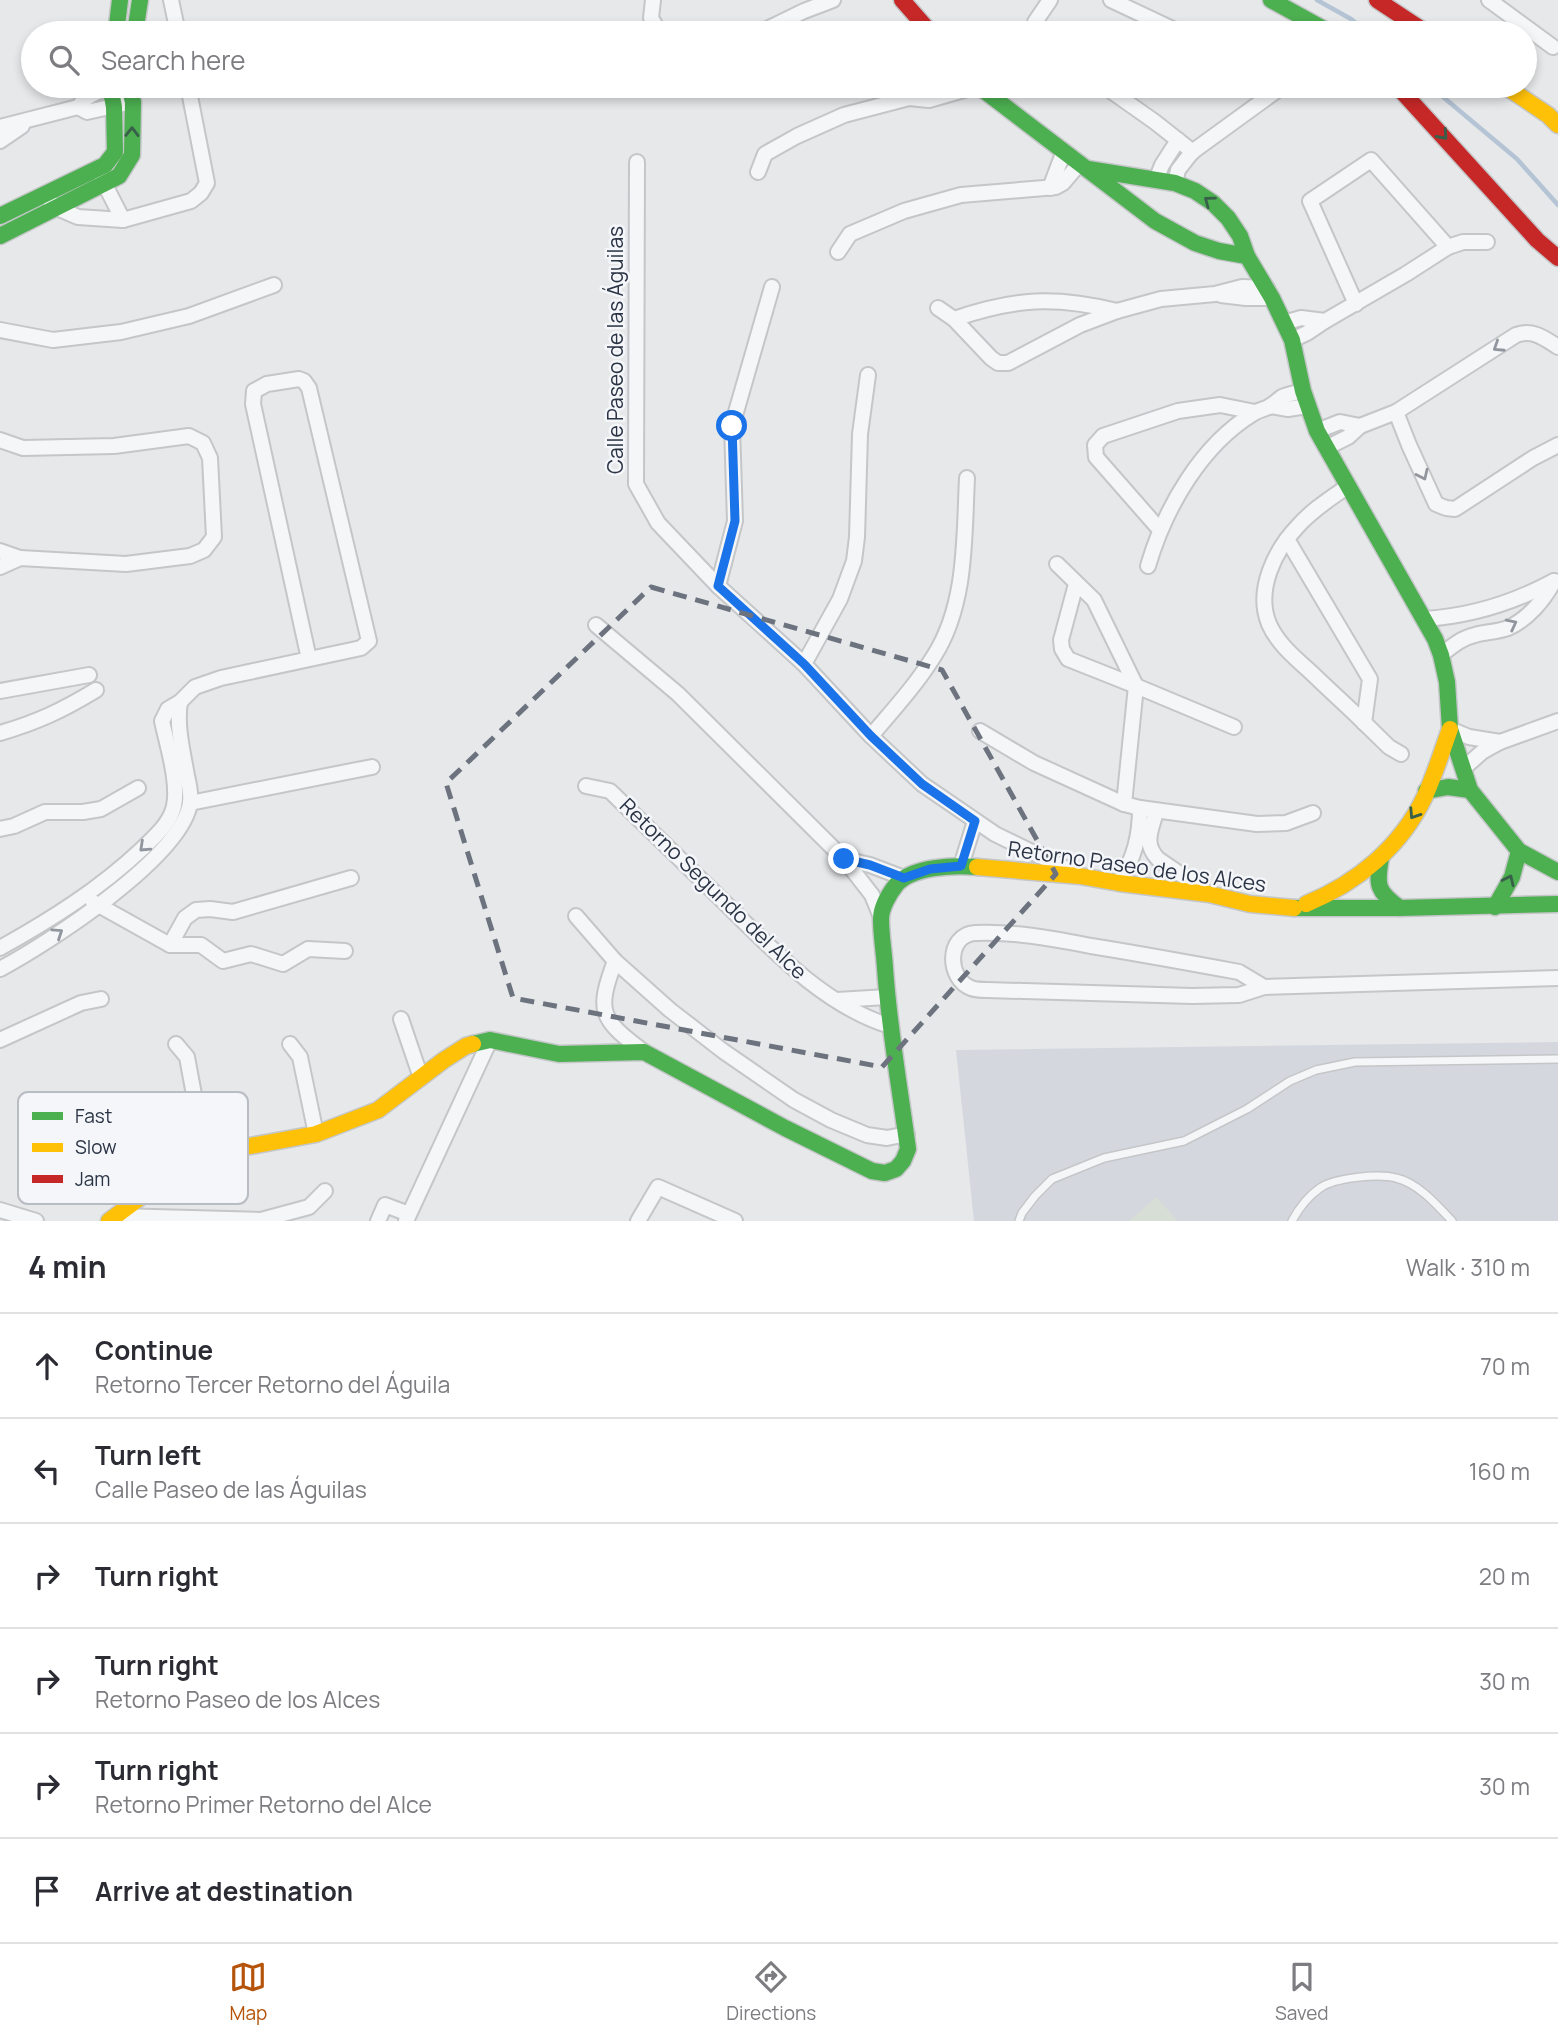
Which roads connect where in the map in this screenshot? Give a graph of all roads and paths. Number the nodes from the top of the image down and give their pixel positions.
1 (120, 0) edge
2 (139, 0) edge
3 (171, 0) edge
4 (653, 0) edge
5 (833, 0) edge
6 (902, 0) edge
7 (1050, 0) edge
8 (1111, 0) edge
9 (1271, 0) edge
10 (1377, 0) edge
11 (1489, 0) edge
12 (801, 5) edge
13 (117, 21) edge
14 (136, 21) edge
15 (175, 21) edge
16 (654, 21) edge
17 (777, 21) edge
18 (920, 21) edge
19 (1036, 21) edge
20 (1156, 21) edge
21 (1309, 21) edge
22 (1409, 21) edge
23 (1518, 21) edge
24 (1537, 35) edge
25 (1553, 47) dead end
26 (85, 98) edge
27 (114, 98) edge
28 (126, 98) edge
29 (131, 98) edge
30 (190, 98) edge
31 (909, 98) joint
32 (936, 98) edge
33 (993, 98) edge
34 (1120, 98) edge
35 (1262, 98) edge
36 (1407, 98) edge
37 (1523, 98) edge
38 (78, 107) junction
39 (114, 107) junction
40 (30, 121) junction
41 (1558, 125) edge
42 (0, 127) edge
43 (1178, 140) junction
44 (0, 141) edge
45 (1064, 151) junction
46 (1193, 152) junction
47 (637, 162) dead end
48 (1084, 166) junction
49 (97, 168) junction
50 (758, 172) dead end
51 (1151, 180) junction
52 (104, 183) junction
53 (1175, 183) junction
54 (1050, 188) junction
55 (43, 194) junction
56 (57, 208) junction
57 (1136, 208) junction
58 (0, 216) edge
59 (123, 220) junction
60 (0, 236) edge
61 (1487, 242) dead end
62 (1448, 247) junction
63 (838, 252) dead end
64 (1247, 256) junction
65 (1558, 258) edge
66 (274, 285) dead end
67 (772, 287) dead end
68 (1269, 293) junction
69 (1356, 304) junction
70 (938, 308) dead end
71 (1117, 311) junction
72 (954, 319) junction
73 (1325, 321) junction
74 (1284, 323) junction
75 (0, 330) edge
76 (1292, 340) junction
77 (1558, 347) edge
78 (868, 375) dead end
79 (1305, 399) junction
80 (1255, 412) junction
81 (1396, 412) junction
82 (1360, 426) junction
83 (1317, 431) junction
84 (0, 440) edge
85 (1558, 445) edge
86 (1326, 448) junction
87 (967, 478) dead end
88 (1352, 492) junction
89 (1160, 530) junction
90 (1287, 539) junction
91 (0, 551) edge
92 (20, 558) junction
93 (1057, 564) dead end
94 (1148, 566) dead end
95 (0, 567) edge
96 (1556, 579) edge
97 (1076, 584) junction
98 (718, 586) junction
99 (1468, 614) junction
100 (1425, 619) junction
101 (596, 625) dead end
102 (1474, 635) junction
103 (1441, 655) junction
104 (309, 659) junction
105 (804, 664) junction
106 (89, 674) dead end
107 (1136, 685) junction
108 (96, 690) dead end
109 (0, 691) edge
110 (1558, 721) edge
111 (1364, 723) junction
112 (1234, 727) dead end
113 (1450, 729) junction
114 (980, 731) dead end
115 (0, 733) edge
116 (871, 736) junction
117 (1500, 742) junction
118 (1401, 754) dead end
119 (372, 767) dead end
120 (1464, 768) junction
121 (586, 786) dead end
122 (138, 788) dead end
123 (182, 788) junction
124 (1470, 790) junction
125 (1426, 791) junction
126 (190, 803) junction
127 (1124, 804) junction
128 (1148, 810) junction
129 (1313, 813) dead end
130 (975, 821) junction
131 (0, 829) edge
132 (1519, 851) junction
133 (1381, 858) junction
134 (844, 859) junction
135 (961, 866) junction
136 (1558, 872) edge
137 (1080, 876) junction
138 (351, 878) dead end
139 (904, 878) junction
140 (1119, 883) junction
141 (1209, 894) junction
142 (85, 897) junction
143 (1558, 904) edge
144 (99, 905) junction
145 (1495, 906) junction
146 (1295, 908) junction
147 (1400, 908) junction
148 (576, 916) dead end
149 (881, 917) junction
150 (170, 945) junction
151 (0, 948) edge
152 (345, 951) dead end
153 (615, 961) junction
154 (0, 969) edge
155 (1558, 978) edge
156 (1264, 987) junction
157 (887, 997) junction
158 (101, 999) dead end
159 (837, 1000) junction
160 (401, 1019) dead end
161 (890, 1026) junction
162 (0, 1040) edge
163 (490, 1040) junction
164 (176, 1044) dead end
165 (290, 1044) dead end
166 (644, 1052) junction
167 (1558, 1059) edge
168 (421, 1078) junction
169 (192, 1092) edge
170 (907, 1133) junction
171 (316, 1134) junction
172 (248, 1146) edge
173 (325, 1191) dead end
174 (132, 1204) edge
175 (0, 1210) edge
176 (408, 1217) edge
177 (113, 1218) edge
178 (36, 1221) edge
179 (378, 1221) edge
180 (638, 1221) edge
181 (735, 1221) edge
182 (1018, 1221) edge
183 (1292, 1221) edge
184 (1452, 1221) edge

1 - 13 street
2 - 14 street
3 - 15 street
4 - 16 street
5 - 12 street
6 - 18 street
7 - 19 street
8 - 20 street
9 - 21 street
10 - 22 street
11 - 23 street
12 - 17 street
24 - 25 street
26 - 38 street
27 - 39 street
28 - 39 street
52 -> 29 street
30 - 59 street
31 - 32 street
31 - 50 street
33 - 45 street
34 - 43 street
35 - 46 street
36 -> 65 street
37 - 41 street
38 - 39 street
38 - 40 street
39 - 49 street
40 - 42 street
40 - 44 street
43 - 46 street
43 - 51 street
45 - 48 street
45 - 54 street
46 - 53 street
47 - 98 street, Calle Paseo de las Águilas
48 - 51 street
48 - 54 street
48 - 57 street
49 - 52 street
49 - 55 street
51 - 53 street
51 - 57 street
52 - 56 street
52 - 59 street
64 -> 53 street
54 - 63 street
55 - 56 street
55 - 58 street
56 - 59 street
56 - 60 street
57 - 64 street
61 - 62 street
62 - 69 street
62 - 69 street
64 - 68 street
66 - 75 street
67 - 98 street
68 - 71 street
68 - 74 street
69 - 73 street
70 - 72 street
71 - 72 street
71 - 72 street
73 - 74 street
73 - 76 street
74 - 76 street
76 - 79 street
77 -> 81 street
78 - 105 street
79 - 80 street
79 - 83 street
80 - 89 street
80 - 89 street
81 - 82 street
81 -> 85 street
82 - 83 street
82 - 86 street
83 - 86 street
84 - 92 street
86 - 88 street
87 - 116 street
88 - 90 street
88 - 100 street
89 - 94 street
90 - 111 street
90 - 111 street
91 - 92 street
92 - 95 street
93 - 97 street
96 - 99 street
102 -> 96 street
97 - 107 street
97 - 107 street
98 - 105 street, Calle Paseo de las Águilas
99 - 100 street
99 - 102 street
100 - 103 street
101 - 134 street
102 - 103 street
103 - 113 street
104 - 104 street
104 - 123 street
105 - 116 street, Calle Paseo de las Águilas
106 - 109 street
107 - 112 street
107 - 127 street
108 - 115 street
110 - 117 street
111 - 118 street
113 - 117 street
113 - 120 street
113 - 125 street
114 - 127 street
116 - 130 street, Calle Paseo de las Águilas
117 - 120 street
119 - 126 street
120 - 124 street
121 - 159 street, Retorno Segundo del Alce
122 - 131 street
123 - 126 street
123 -> 142 street
124 - 125 street
124 - 132 street
125 -> 133 street
126 - 144 street
127 - 128 street
128 - 129 street
128 - 140 street
128 - 141 street
130 - 135 street
130 - 137 street, Calle Paseo de las Águilas
132 - 136 street
145 -> 132 street
133 - 146 street
133 - 147 street
134 - 139 street
134 - 149 street
135 - 137 street, Retorno Paseo de los Alces
135 - 139 street, Retorno Paseo de los Alces
137 - 140 street, Retorno Paseo de los Alces
138 - 150 street
139 - 149 street
140 - 141 street, Retorno Paseo de los Alces
141 - 146 street, Retorno Paseo de los Alces
142 - 144 street
142 - 151 street
143 - 145 street
144 - 150 street
154 -> 144 street
145 - 147 street
146 - 147 street
148 - 153 street
149 - 157 street
150 - 152 street
153 - 166 street
153 - 170 street
155 - 156 street
156 - 156 street
157 - 159 street
157 - 161 street
158 - 162 street
159 - 161 street, Retorno Segundo del Alce
160 - 168 street
161 - 170 street
163 - 166 street
163 - 168 street
163 - 176 street
164 - 169 street
165 - 171 street
166 - 170 street
167 - 182 lane
168 - 171 street
171 - 172 street
173 - 177 street
174 - 177 street
175 - 178 street
176 - 179 street
180 - 181 street
183 - 184 lane

